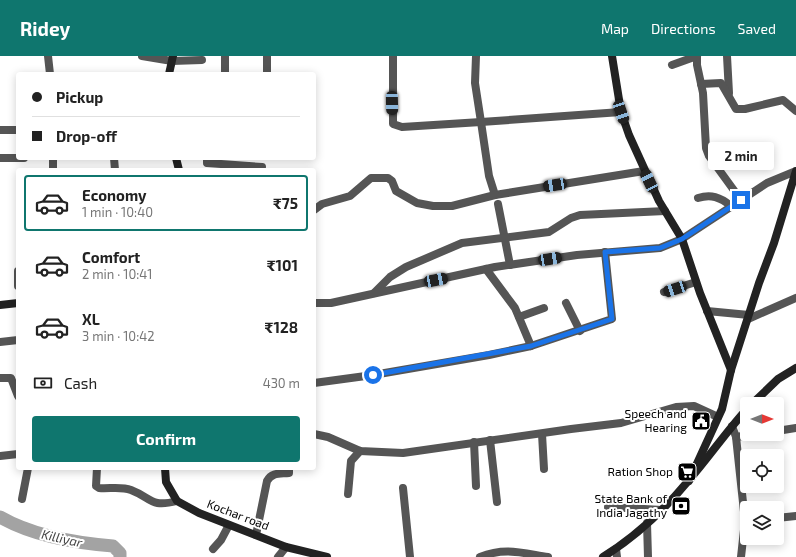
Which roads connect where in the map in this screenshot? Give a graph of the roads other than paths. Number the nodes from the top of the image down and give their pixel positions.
1 (48, 56) edge
2 (142, 56) edge
3 (225, 56) edge
4 (267, 56) edge
5 (393, 56) edge
6 (476, 56) edge
7 (612, 56) edge
8 (697, 56) edge
9 (726, 56) edge
10 (172, 59) edge
11 (202, 60) dead end
12 (672, 65) dead end
13 (50, 72) edge
14 (169, 72) edge
15 (226, 72) edge
16 (267, 72) edge
17 (701, 84) junction
18 (730, 97) junction
19 (796, 111) edge
20 (621, 112) junction
21 (481, 122) junction
22 (0, 130) edge
23 (16, 130) edge
24 (0, 158) edge
25 (16, 158) edge
26 (207, 160) edge
27 (262, 168) edge
28 (644, 171) junction
29 (796, 171) edge
30 (495, 195) junction
31 (698, 198) dead end
32 (741, 200) junction
33 (498, 204) dead end
34 (731, 206) junction
35 (316, 208) edge
36 (665, 211) junction
37 (504, 238) junction
38 (682, 239) junction
39 (605, 252) junction
40 (510, 265) junction
41 (486, 269) junction
42 (696, 282) junction
43 (664, 292) dead end
44 (374, 293) junction
45 (796, 298) edge
46 (16, 302) edge
47 (316, 303) edge
48 (566, 303) dead end
49 (0, 305) edge
50 (544, 308) dead end
51 (707, 311) junction
52 (519, 317) junction
53 (748, 317) junction
54 (580, 331) junction
55 (16, 340) edge
56 (0, 342) edge
57 (531, 346) junction
58 (796, 368) edge
59 (731, 370) junction
60 (0, 378) edge
61 (316, 382) edge
62 (16, 391) edge
63 (759, 397) edge
64 (718, 417) junction
65 (740, 417) edge
66 (732, 426) junction
67 (796, 428) edge
68 (784, 430) edge
69 (316, 434) edge
70 (542, 434) junction
71 (740, 436) edge
72 (736, 437) junction
73 (490, 440) junction
74 (474, 442) junction
75 (360, 451) junction
76 (16, 454) edge
77 (0, 456) edge
78 (544, 469) dead end
79 (28, 470) edge
80 (97, 470) edge
81 (165, 470) edge
82 (289, 470) edge
83 (689, 481) junction
84 (476, 486) dead end
85 (402, 488) dead end
86 (348, 494) dead end
87 (22, 499) dead end
88 (177, 501) junction
89 (744, 501) edge
90 (497, 502) dead end
91 (608, 507) dead end
92 (662, 510) junction
93 (796, 516) edge
94 (784, 517) edge
95 (647, 523) junction
96 (229, 525) junction
97 (256, 535) junction
98 (743, 545) edge
99 (286, 547) junction
100 (213, 549) dead end
101 (617, 553) edge
102 (278, 557) edge
103 (327, 557) edge
104 (410, 557) edge
105 (480, 557) edge
106 (548, 557) edge
107 (603, 557) edge
108 (648, 557) edge
109 (741, 557) edge

1 - 13 street
2 - 10 street
3 - 15 street
4 - 16 street
5 - 21 street
6 - 21 street
7 - 20 street
8 - 12 street
8 - 17 street
9 - 18 street
10 - 11 street
10 - 14 street
17 - 18 street
17 - 32 street
18 - 19 street
20 - 21 street
20 - 28 street
21 - 30 street
22 - 23 street
24 - 25 street
26 - 27 street
28 - 30 street
28 - 36 street
29 - 32 street
29 - 53 street
30 - 35 street
31 - 34 street
32 - 34 street
33 - 37 street
34 - 38 street
36 - 37 street
36 - 38 street
37 - 40 street
37 - 44 street
38 - 39 street
38 - 42 street
39 - 40 street
39 - 54 street
40 - 41 street
41 - 44 street
41 - 52 street
42 - 43 street
42 - 51 street
44 - 47 street
45 - 53 street
46 - 49 street
48 - 54 street
50 - 52 street
51 - 53 street
51 - 59 street
52 - 57 street
53 - 59 street
54 - 57 street
55 - 56 street
57 - 61 street
58 - 63 street
59 - 64 street
60 - 62 street
64 - 70 street
64 - 83 street
65 - 66 street
66 - 72 street
66 - 83 street
67 - 68 street
69 - 75 street
70 - 73 street
70 - 78 street
71 - 72 street
72 - 89 street
73 - 74 street
73 - 90 street
74 - 75 street
74 - 84 street
75 - 86 street
76 - 77 street
79 - 87 street
80 - 88 street
81 - 88 street
82 - 97 street
83 - 92 street
85 - 104 street
88 - 96 street, Kochar road
91 - 92 street
92 - 95 street
93 - 94 street
95 - 101 street
95 - 108 street
96 - 97 street, Kochar road
96 - 100 street
97 - 99 street, Kochar road
98 - 109 street
99 - 102 street
99 - 103 street, Kochar road
101 - 107 street
105 - 106 street

